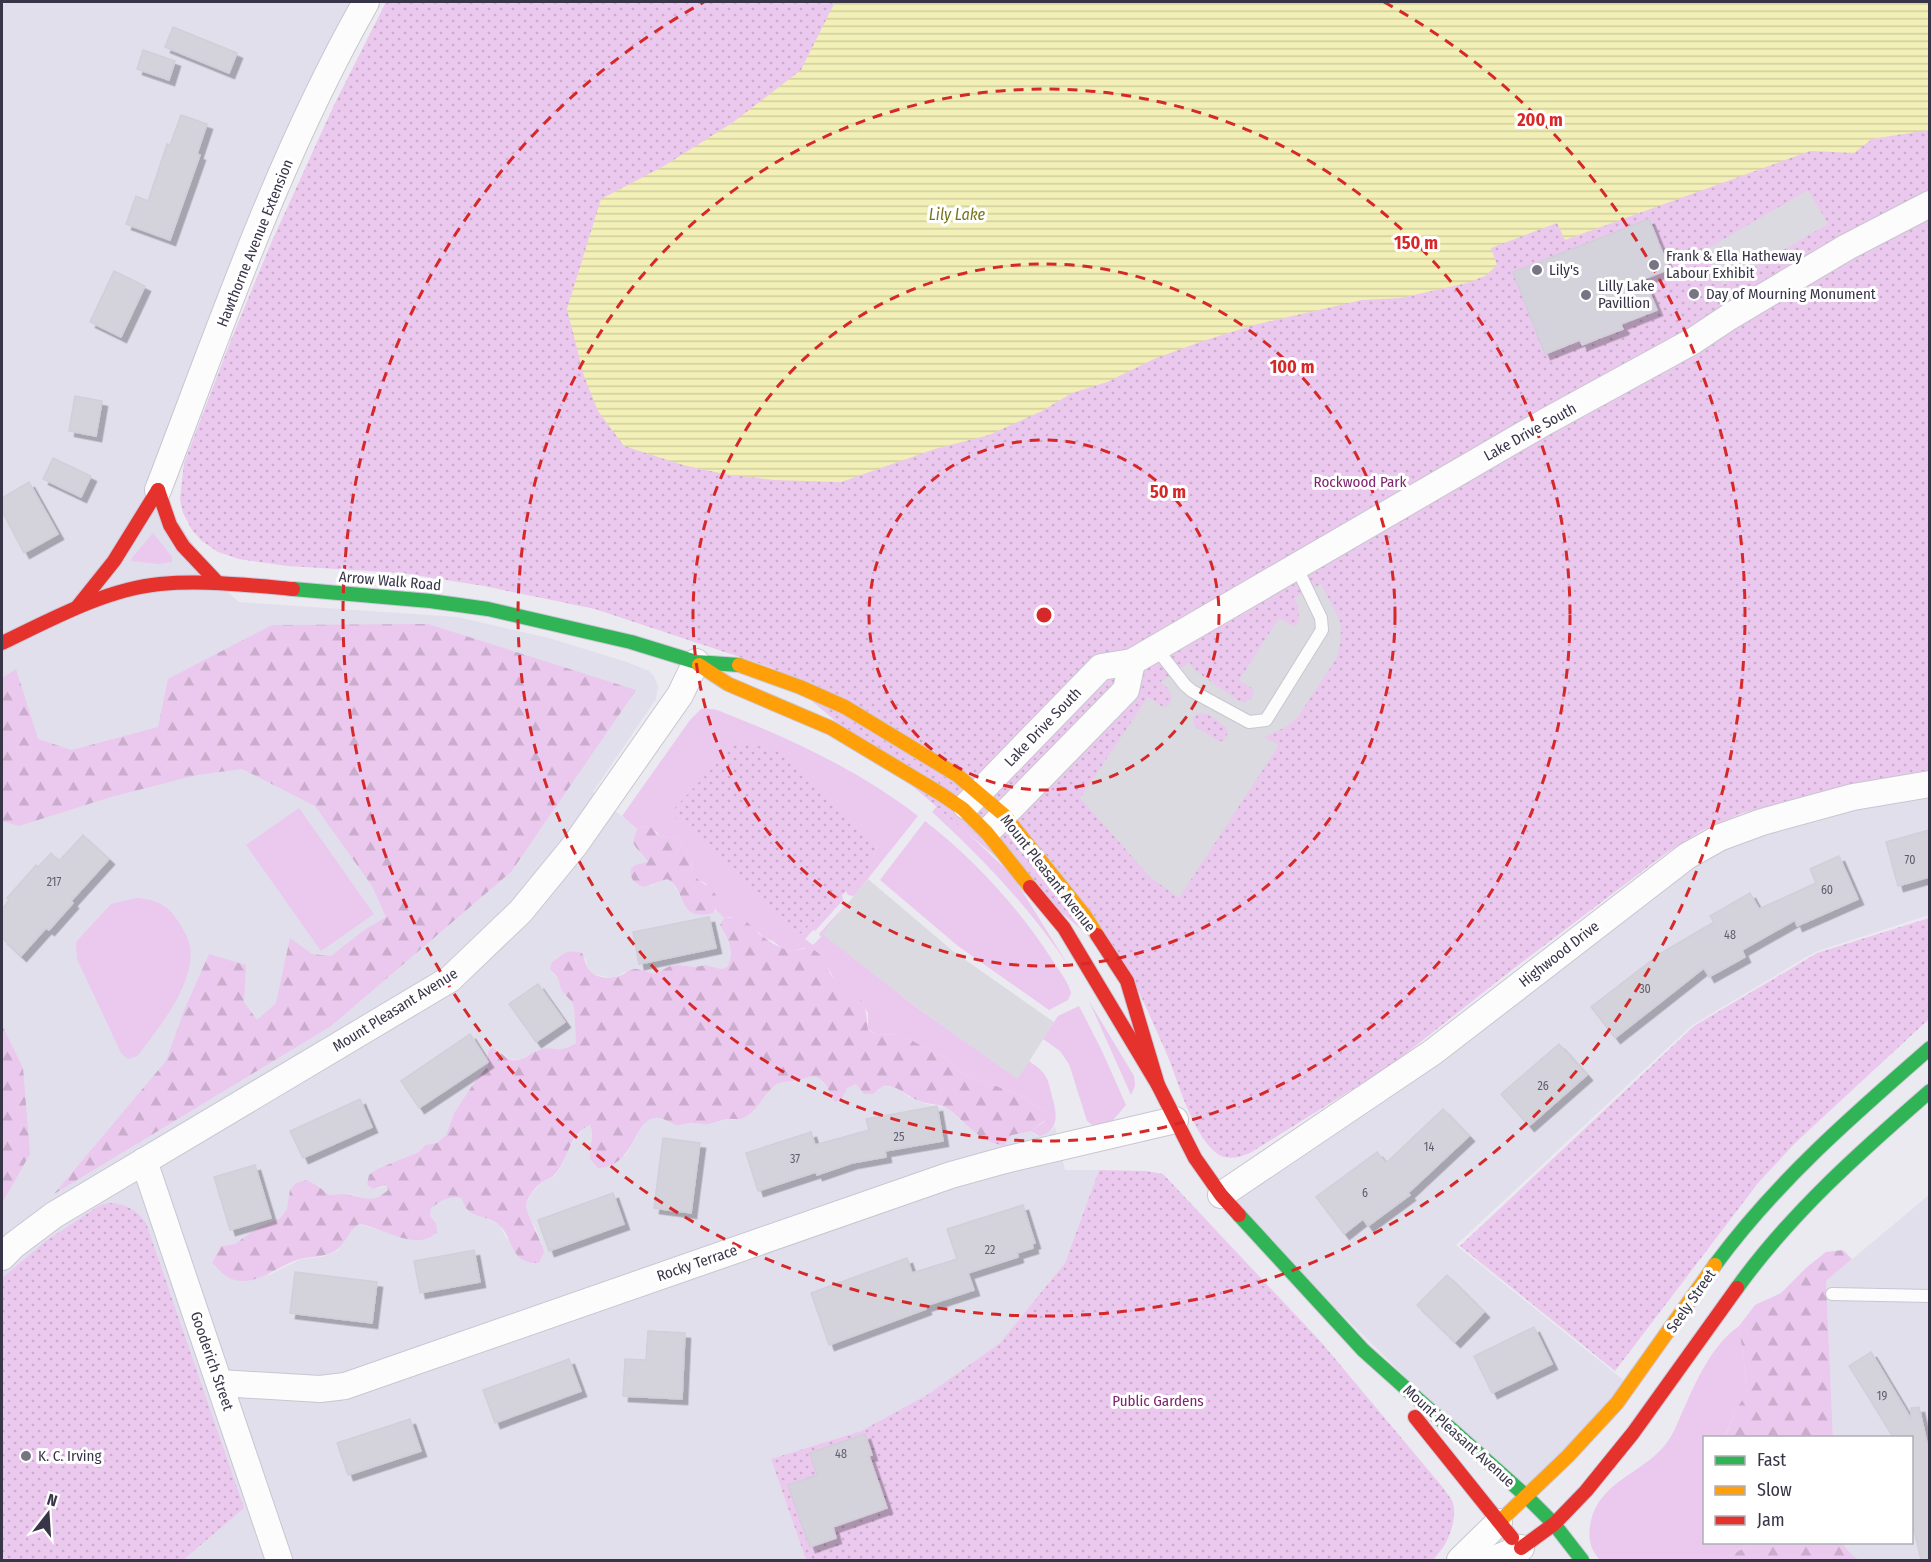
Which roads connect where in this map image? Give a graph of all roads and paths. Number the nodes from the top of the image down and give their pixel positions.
1 (366, 2) edge
2 (1929, 204) edge
3 (158, 490) junction
4 (1296, 566) junction
5 (217, 582) junction
6 (78, 606) junction
7 (2, 643) edge
8 (1156, 648) junction
9 (696, 662) junction
10 (1132, 662) junction
11 (1929, 784) edge
12 (971, 801) junction
13 (1004, 814) junction
14 (987, 833) junction
15 (1929, 1048) edge
16 (1158, 1085) junction
17 (1929, 1091) edge
18 (1174, 1120) junction
19 (144, 1161) junction
20 (1221, 1195) junction
21 (2, 1257) edge
22 (1832, 1294) dead end
23 (1929, 1296) edge
24 (1363, 1350) junction
25 (220, 1383) junction
26 (1527, 1496) junction
27 (1499, 1522) junction
28 (1554, 1524) junction
29 (1526, 1554) edge
30 (279, 1560) edge
31 (1460, 1560) edge
32 (1492, 1560) edge
33 (1582, 1560) edge

1 - 3 street, Hawthorne Avenue Extension
2 - 4 street, Lake Drive South
3 - 5 street
3 - 6 street
4 - 8 street, Lake Drive South
4 - 8 lane
5 - 6 street, Arrow Walk Road
5 - 9 street, Arrow Walk Road
6 - 7 street, Arrow Walk Road
8 - 10 street, Lake Drive South
9 - 12 street, Mount Pleasant Avenue
9 - 12 street, Mount Pleasant Avenue
9 - 19 street, Mount Pleasant Avenue
10 - 12 street, Lake Drive South
10 - 13 street
11 - 20 street, Highwood Drive
12 - 13 street, Mount Pleasant Avenue
12 - 14 street, Mount Pleasant Avenue
13 - 14 street
13 - 16 street, Mount Pleasant Avenue
14 - 16 street, Mount Pleasant Avenue
15 - 26 street, Seely Street
16 - 18 street, Mount Pleasant Avenue
17 - 28 street, Seely Street
18 - 20 street, Mount Pleasant Avenue
18 - 25 street, Rocky Terrace
19 - 21 street, Mount Pleasant Avenue
19 - 25 street, Gooderich Street
20 - 24 street, Mount Pleasant Avenue
22 - 23 lane
24 - 26 street, Mount Pleasant Avenue
24 - 27 street, Mount Pleasant Avenue
25 - 30 street, Gooderich Street
26 - 27 street, Seely Street
26 - 28 street, Mount Pleasant Avenue
27 - 29 street, Mount Pleasant Avenue
27 - 31 street, Seely Street
28 - 29 street, Seely Street
28 - 33 street, Mount Pleasant Avenue
29 - 32 street, Seely Street

